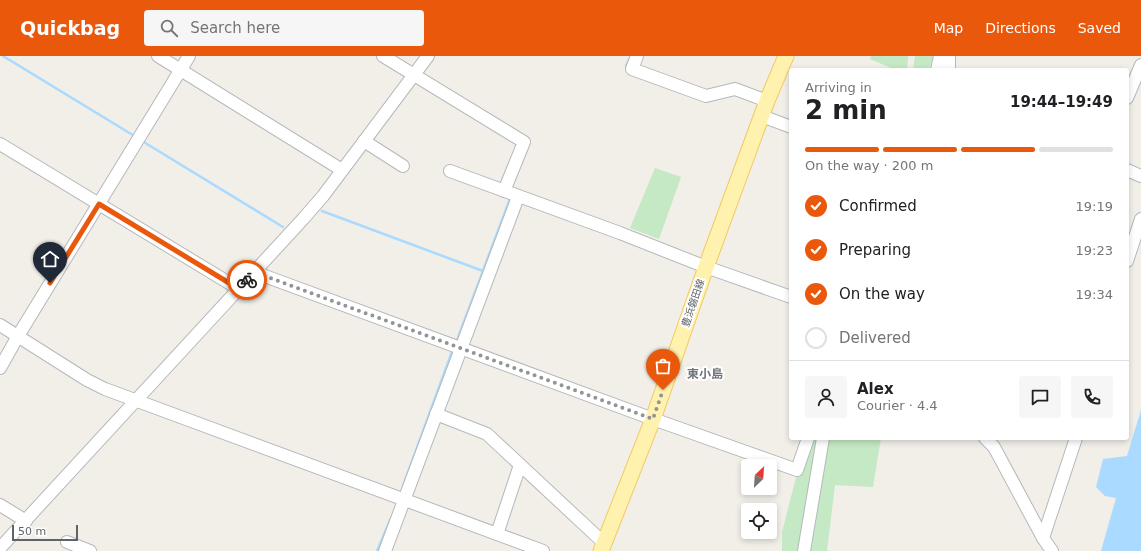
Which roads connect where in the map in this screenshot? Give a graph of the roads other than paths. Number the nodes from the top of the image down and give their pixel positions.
1 (158, 56) edge
2 (189, 56) edge
3 (384, 56) edge
4 (428, 56) edge
5 (637, 56) edge
6 (786, 56) edge
7 (940, 56) edge
8 (949, 56) edge
9 (1141, 65) edge
10 (937, 68) edge
11 (949, 68) edge
12 (181, 70) junction
13 (414, 74) junction
14 (1129, 93) edge
15 (767, 101) junction
16 (762, 116) junction
17 (789, 126) edge
18 (364, 141) junction
19 (0, 144) edge
20 (403, 166) dead end
21 (342, 170) junction
22 (450, 171) dead end
23 (1129, 171) edge
24 (1141, 176) edge
25 (511, 194) junction
26 (99, 204) junction
27 (1141, 219) edge
28 (1129, 255) edge
29 (706, 267) junction
30 (254, 272) junction
31 (239, 289) junction
32 (789, 296) edge
33 (0, 325) edge
34 (18, 336) junction
35 (461, 348) junction
36 (0, 368) edge
37 (136, 401) junction
38 (436, 414) junction
39 (653, 419) junction
40 (807, 440) edge
41 (823, 440) edge
42 (987, 440) edge
43 (1075, 440) edge
44 (520, 465) junction
45 (404, 500) junction
46 (0, 505) edge
47 (26, 521) junction
48 (497, 534) junction
49 (1043, 538) junction
50 (67, 542) dead end
51 (602, 547) edge
52 (0, 548) edge
53 (90, 551) edge
54 (385, 551) edge
55 (542, 551) edge
56 (804, 551) edge
57 (1052, 551) edge

1 - 12 street
2 - 12 street
3 - 13 street
4 - 13 street
5 - 15 street
6 - 15 main road, 豊浜磐田線
7 - 10 street
8 - 11 street
9 - 14 street
12 - 21 street
12 - 26 street
13 - 18 street
13 - 25 street
15 - 16 main road, 豊浜磐田線
16 - 17 street
16 - 29 main road, 豊浜磐田線
18 - 20 street
18 - 21 street
19 - 26 street
21 - 30 street
22 - 25 street
23 - 24 street
25 - 29 street
25 - 35 street
26 - 31 street
26 - 34 street
27 - 28 street
29 - 32 street
29 - 39 main road, 豊浜磐田線
30 - 31 street
30 - 35 street
31 - 37 street
33 - 34 street
34 - 36 street
34 - 37 street
35 - 38 street
35 - 39 street
37 - 45 street
37 - 47 street
38 - 44 street
38 - 45 street
39 - 40 street
39 - 51 main road, 豊浜磐田線
41 - 56 street
42 - 49 street
43 - 49 street
44 - 48 street
44 - 51 street
45 - 48 street
45 - 54 street
46 - 47 street
47 - 52 street
48 - 55 street
49 - 57 street
50 - 53 street

